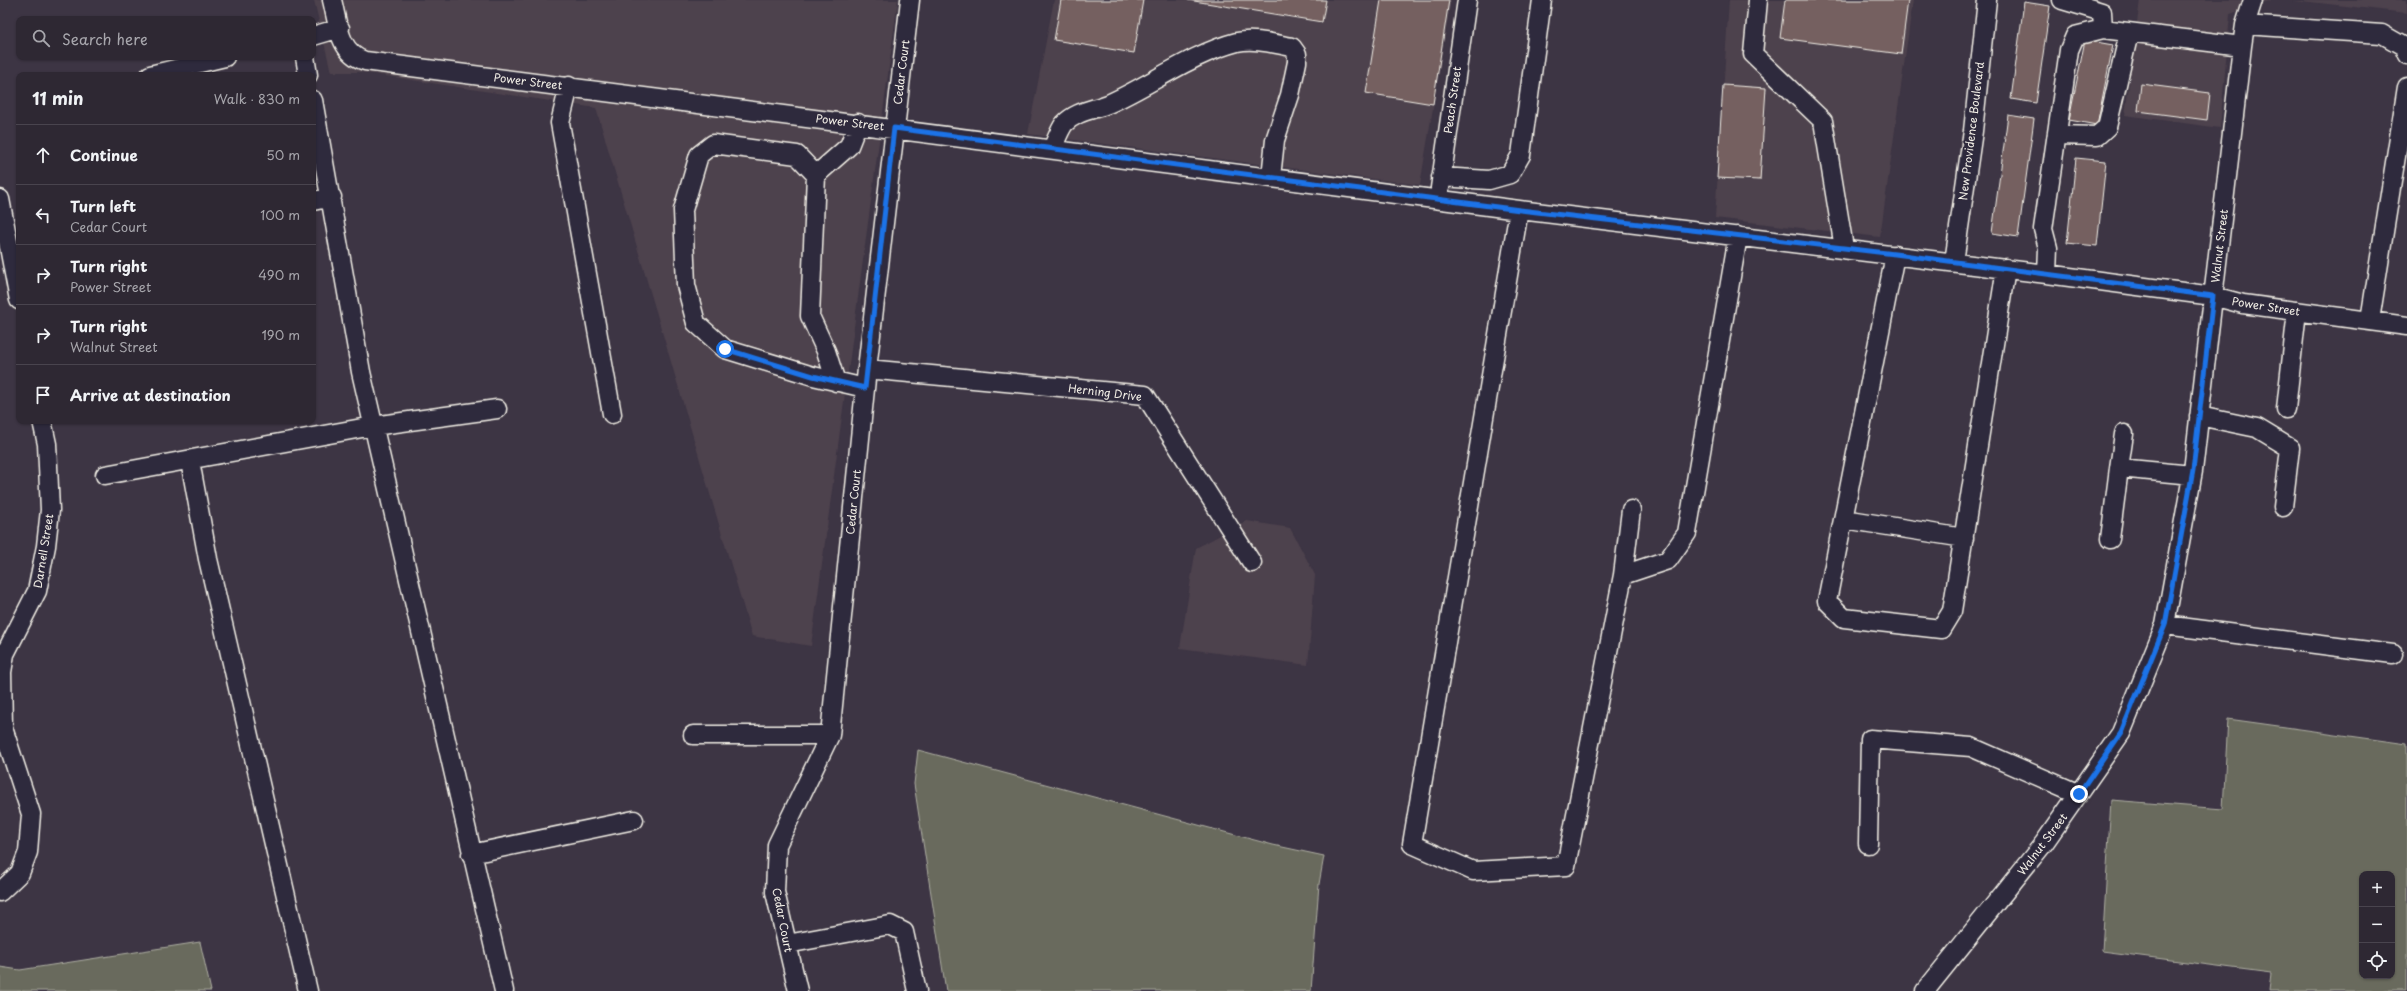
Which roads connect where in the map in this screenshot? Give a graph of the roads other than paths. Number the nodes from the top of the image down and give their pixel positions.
1 (332, 0) edge
2 (910, 0) edge
3 (1467, 0) edge
4 (1542, 0) edge
5 (1758, 0) edge
6 (1987, 0) edge
7 (2062, 0) edge
8 (2253, 0) edge
9 (2245, 25) junction
10 (340, 28) junction
11 (2104, 29) junction
12 (2129, 33) junction
13 (316, 35) edge
14 (2242, 46) junction
15 (2407, 55) edge
16 (212, 60) edge
17 (306, 60) edge
18 (162, 72) edge
19 (308, 72) edge
20 (569, 86) junction
21 (2407, 87) edge
22 (316, 115) edge
23 (858, 123) junction
24 (894, 128) junction
25 (2057, 135) junction
26 (1052, 149) junction
27 (816, 175) junction
28 (1271, 177) junction
29 (1441, 177) junction
30 (332, 197) junction
31 (0, 199) edge
32 (1438, 199) junction
33 (316, 200) edge
34 (1520, 210) junction
35 (1738, 236) junction
36 (1844, 248) junction
37 (1895, 254) junction
38 (1954, 262) junction
39 (2006, 268) junction
40 (2047, 274) junction
41 (16, 284) edge
42 (2213, 296) junction
43 (2297, 311) junction
44 (2370, 320) junction
45 (2407, 326) edge
46 (867, 369) junction
47 (836, 382) junction
48 (865, 388) junction
49 (497, 409) dead end
50 (2286, 409) dead end
51 (612, 414) dead end
52 (2199, 416) junction
53 (43, 424) edge
54 (373, 426) junction
55 (2124, 434) dead end
56 (190, 460) junction
57 (2119, 468) junction
58 (105, 475) dead end
59 (2192, 475) junction
60 (2283, 507) dead end
61 (1631, 510) dead end
62 (1844, 519) junction
63 (1964, 538) junction
64 (2110, 539) dead end
65 (1252, 563) dead end
66 (1623, 575) junction
67 (2165, 625) junction
68 (2393, 654) dead end
69 (693, 735) dead end
70 (830, 735) junction
71 (2079, 794) junction
72 (634, 820) dead end
73 (1868, 844) dead end
74 (471, 854) junction
75 (0, 892) edge
76 (787, 944) junction
77 (1933, 988) edge
78 (308, 991) edge
79 (504, 991) edge
80 (798, 991) edge
81 (917, 991) edge

1 - 10 street, Power Street
2 - 24 street, Cedar Court
3 - 29 street, Peach Street
4 - 29 street
5 - 36 street
6 - 38 street, New Providence Boulevard
7 - 11 street
8 - 9 street, Walnut Street
9 - 14 street, Walnut Street
9 - 15 street
10 - 13 street
10 - 20 street, Power Street
11 - 12 street
11 - 25 street
12 - 14 street
12 - 25 street
14 - 42 street, Walnut Street
16 - 18 street
17 - 19 street
20 - 23 street, Power Street
20 - 51 street
21 - 44 street
22 - 30 street
23 - 24 street, Power Street
23 - 27 street
24 - 26 street, Power Street
24 - 46 street, Cedar Court
25 - 40 street
26 - 28 street, Power Street
26 - 28 street
27 - 47 street
27 - 47 street
28 - 32 street, Power Street
29 - 32 street, Peach Street
30 - 33 street
30 - 54 street
31 - 41 street
32 - 34 street, Power Street
34 - 35 street, Power Street
34 - 66 street
35 - 36 street, Power Street
35 - 66 street
36 - 37 street, Power Street
37 - 38 street, Power Street
37 - 62 street
38 - 39 street, Power Street
39 - 40 street, Power Street
39 - 63 street
40 - 42 street, Power Street
42 - 43 street, Power Street
42 - 52 street, Walnut Street
43 - 44 street, Power Street
43 - 50 street
44 - 45 street, Power Street
46 - 48 street, Cedar Court
46 - 65 street, Herning Drive
47 - 48 street
48 - 70 street, Cedar Court
49 - 54 street
52 - 59 street, Walnut Street
52 - 60 street
53 - 75 street, Darnell Street
54 - 56 street
54 - 74 street
55 - 57 street
56 - 58 street
56 - 78 street
57 - 59 street
57 - 64 street
59 - 67 street, Walnut Street
61 - 66 street
62 - 63 street
62 - 63 street
67 - 68 street
67 - 71 street, Walnut Street
69 - 70 street
70 - 76 street, Cedar Court
71 - 73 street
71 - 77 street, Walnut Street
72 - 74 street
74 - 79 street
76 - 80 street, Cedar Court
76 - 81 street

